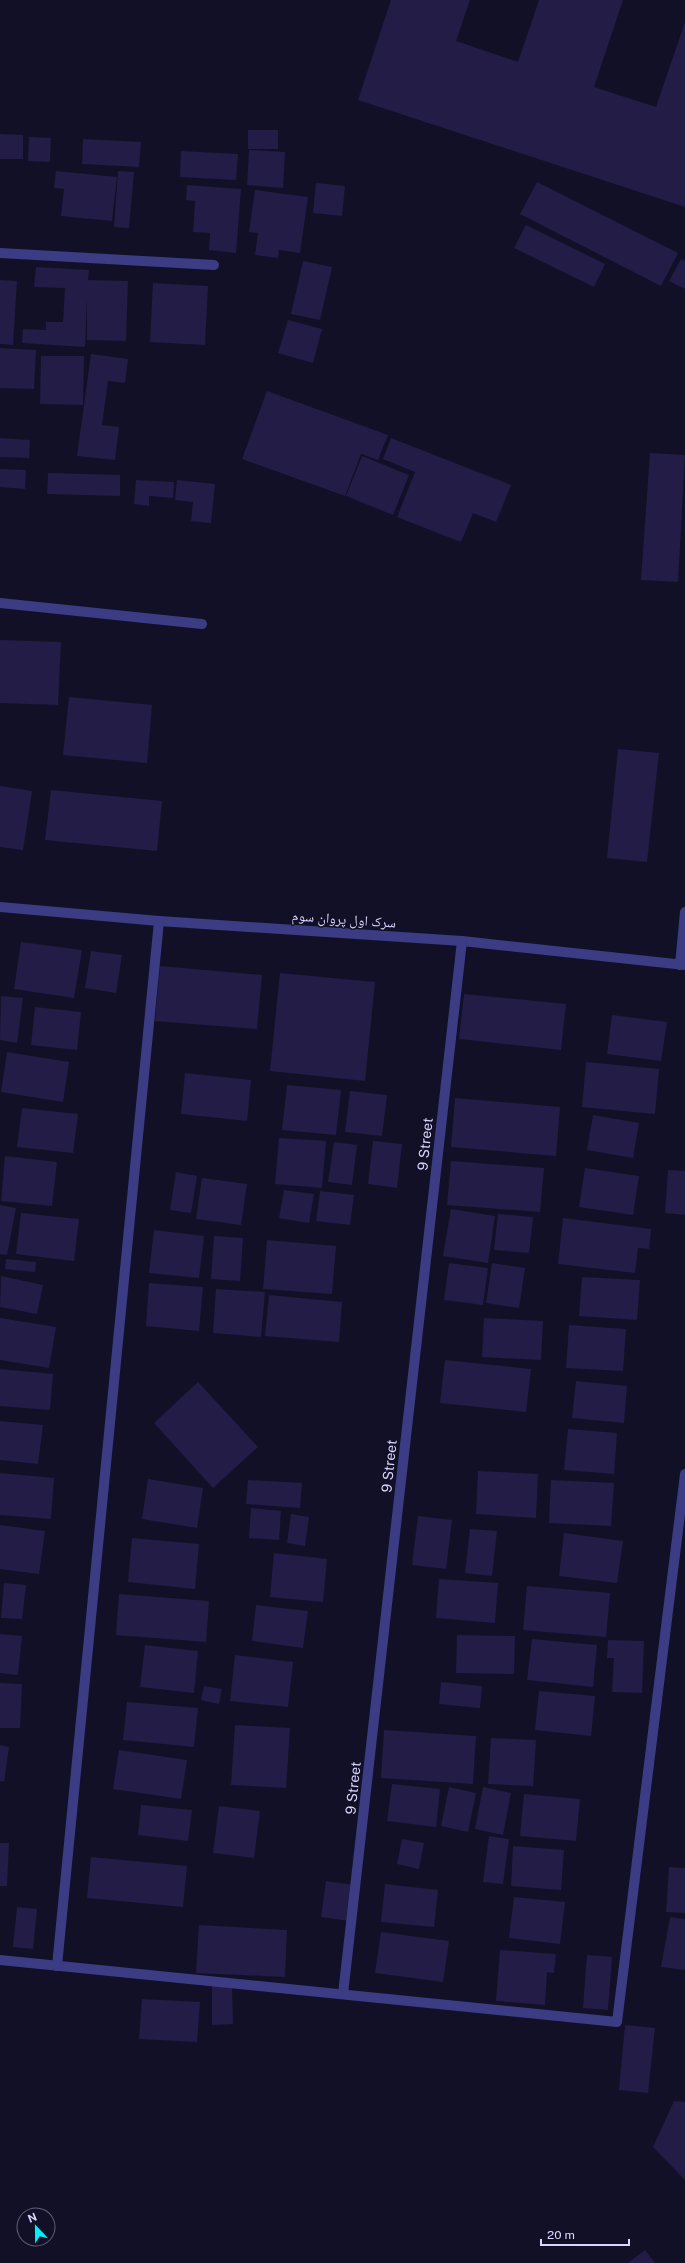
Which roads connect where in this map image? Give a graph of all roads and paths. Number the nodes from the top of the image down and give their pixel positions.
1 (0, 253) edge
2 (214, 265) dead end
3 (0, 602) edge
4 (202, 624) dead end
5 (0, 907) edge
6 (685, 912) edge
7 (159, 921) junction
8 (462, 941) junction
9 (683, 965) edge
10 (685, 1474) edge
11 (0, 1960) edge
12 (57, 1966) junction
13 (344, 1994) junction

1 - 2 street
3 - 4 street
5 - 7 street, سرک اول پروان سوم
6 - 9 street
7 - 8 street, سرک اول پروان سوم
7 - 12 street
8 - 9 street, سرک اول پروان سوم
8 - 13 street, 9 Street
10 - 13 street
11 - 12 street
12 - 13 street

